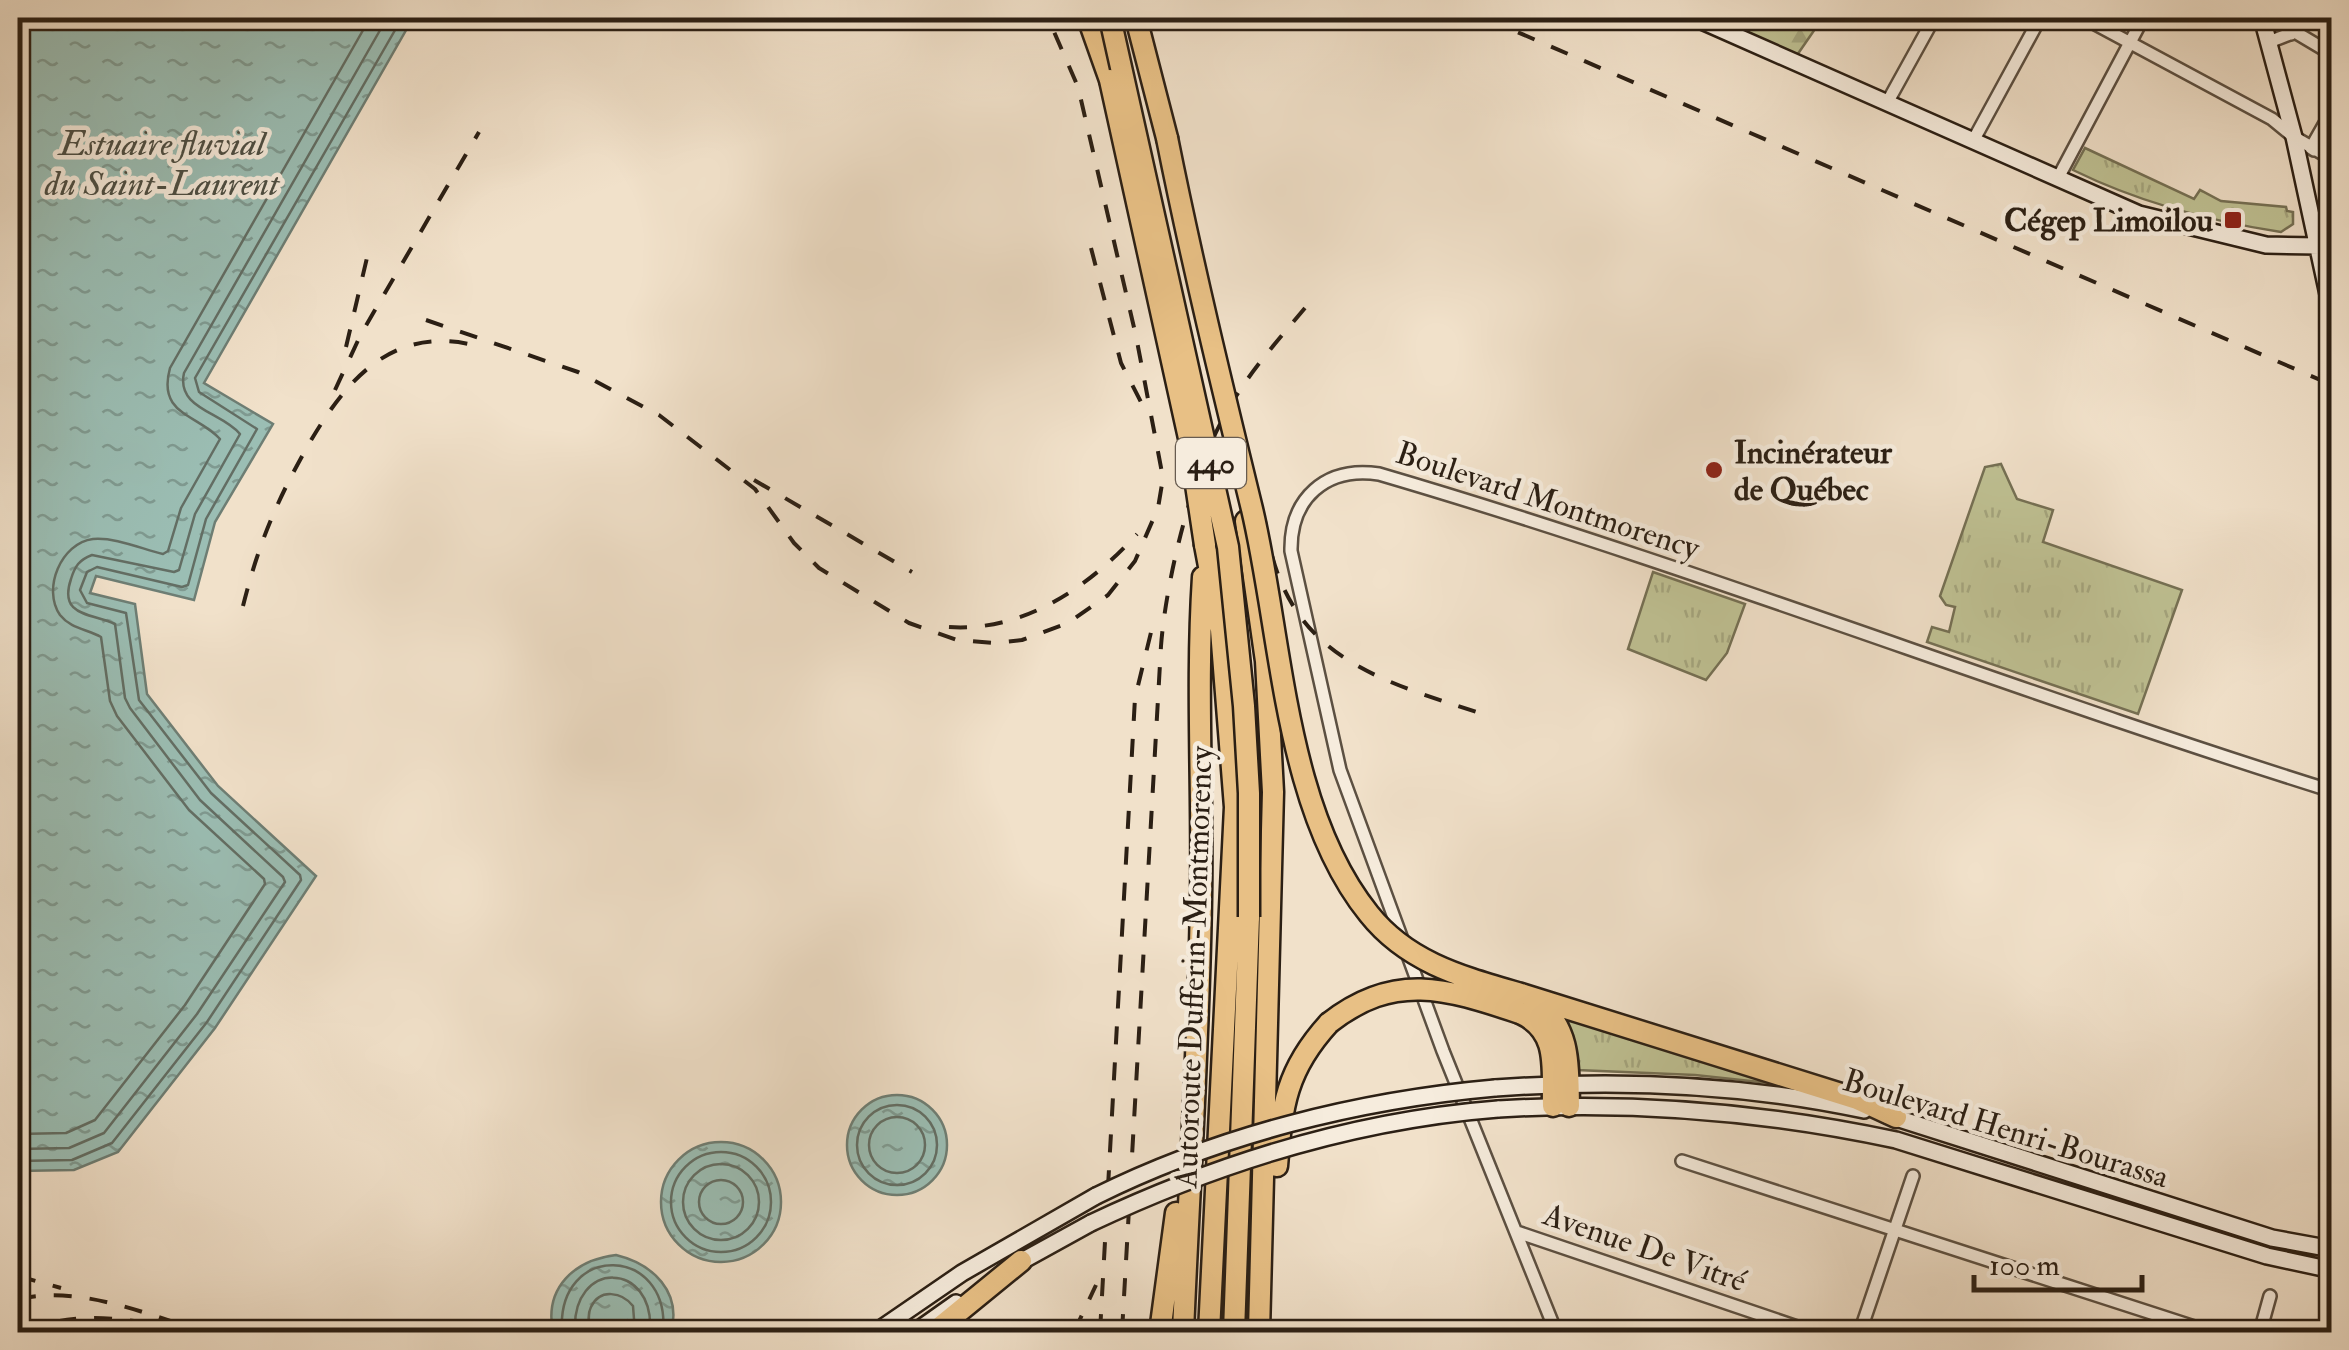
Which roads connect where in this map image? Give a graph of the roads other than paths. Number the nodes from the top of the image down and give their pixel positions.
1 (1088, 18) edge
2 (1096, 18) edge
3 (1110, 18) edge
4 (1136, 18) edge
5 (1147, 18) edge
6 (1695, 18) edge
7 (1934, 18) edge
8 (2040, 18) edge
9 (2084, 18) edge
10 (2143, 18) edge
11 (2262, 18) edge
12 (2304, 18) edge
13 (2295, 32) junction
14 (2130, 42) junction
15 (2269, 42) junction
16 (2332, 54) edge
17 (1110, 80) junction
18 (1887, 103) junction
19 (2332, 112) edge
20 (2294, 137) junction
21 (1167, 138) junction
22 (1973, 140) junction
23 (2311, 148) junction
24 (2332, 159) edge
25 (2058, 178) junction
26 (2325, 245) edge
27 (2332, 312) edge
28 (1237, 455) junction
29 (1206, 545) junction
30 (2332, 790) edge
31 (1249, 917) junction
32 (1523, 1001) junction
33 (1195, 1037) junction
34 (1560, 1083) junction
35 (1561, 1106) junction
36 (1896, 1117) junction
37 (1682, 1161) dead end
38 (1913, 1176) dead end
39 (1895, 1230) junction
40 (1517, 1232) junction
41 (2332, 1250) edge
42 (1020, 1261) junction
43 (2332, 1270) edge
44 (2270, 1296) dead end
45 (876, 1332) edge
46 (915, 1332) edge
47 (934, 1332) edge
48 (1160, 1332) edge
49 (1183, 1332) edge
50 (1209, 1332) edge
51 (1234, 1332) edge
52 (1261, 1332) edge
53 (1556, 1332) edge
54 (1812, 1332) edge
55 (1860, 1332) edge
56 (2210, 1332) edge
57 (2260, 1332) edge

1 - 17 highway
2 - 17 highway, Autoroute Dufferin-Montmorency / 440
3 - 31 highway, Autoroute Dufferin-Montmorency / 440, bridge
4 - 21 highway
5 - 21 highway
6 - 18 main road
7 - 18 street
8 - 22 street
9 - 14 street
10 - 14 street
11 - 15 main road
12 - 13 street
13 - 15 street
13 - 16 street
14 - 20 street
14 - 25 street
15 - 20 main road
17 - 29 highway, Autoroute Dufferin-Montmorency / 440, bridge
18 - 22 main road
19 - 23 street
20 - 23 street
20 - 26 main road
21 - 28 highway, bridge
22 - 25 main road
23 - 24 street
25 - 26 main road
26 - 27 main road
28 - 31 highway, bridge
28 - 32 highway, bridge
29 - 31 highway, Autoroute Dufferin-Montmorency / 440
29 - 33 highway
30 - 40 street, Boulevard Montmorency
31 - 50 highway, Autoroute Dufferin-Montmorency / 440
31 - 51 highway, Autoroute Dufferin-Montmorency / 440
31 - 52 highway
32 - 34 highway
32 - 36 highway
32 - 52 highway, bridge
33 - 48 highway
33 - 49 highway
34 - 35 highway
34 - 36 main road, Boulevard Henri-Bourassa
34 - 45 main road, Boulevard Henri-Bourassa, bridge
35 - 42 main road, Boulevard Henri-Bourassa, bridge
35 - 43 main road, Boulevard Henri-Bourassa
36 - 41 main road, Boulevard Henri-Bourassa
37 - 39 street
38 - 39 street
39 - 55 street
39 - 56 street
40 - 53 street, Boulevard Montmorency
40 - 54 street, Avenue De Vitré
42 - 46 main road, Boulevard Henri-Bourassa
42 - 47 highway
44 - 57 street

